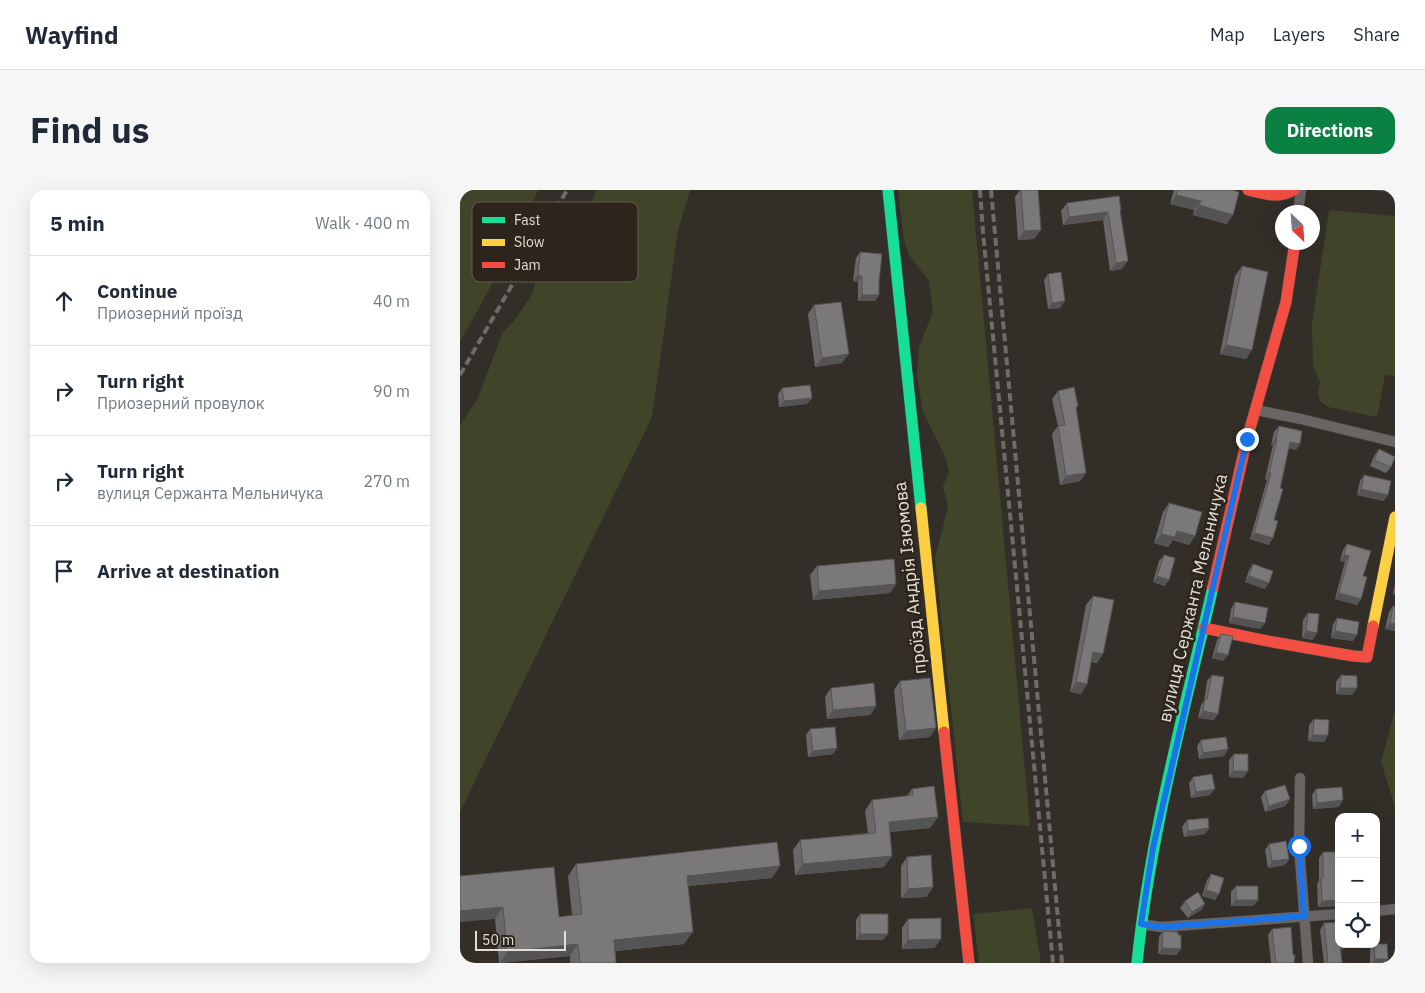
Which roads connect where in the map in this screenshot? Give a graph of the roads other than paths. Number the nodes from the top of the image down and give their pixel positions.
1 (888, 190) edge
2 (1248, 190) edge
3 (1294, 190) edge
4 (1301, 190) edge
5 (1299, 205) edge
6 (1294, 250) edge
7 (1256, 410) junction
8 (1395, 442) edge
9 (1395, 517) edge
10 (1204, 628) junction
11 (1300, 778) dead end
12 (1395, 909) edge
13 (1380, 911) edge
14 (1335, 914) edge
15 (1304, 916) junction
16 (1141, 924) junction
17 (969, 963) edge
18 (1137, 963) edge
19 (1308, 963) edge

1 - 17 street, проїзд Андрія Ізюмова
2 - 3 street
4 - 5 street
6 - 7 street, вулиця Сержанта Мельничука
7 - 8 street
7 - 10 street, вулиця Сержанта Мельничука
9 - 10 street
10 - 16 street, вулиця Сержанта Мельничука
11 - 15 street
12 - 13 street
14 - 15 street
15 - 16 street
15 - 19 street
16 - 18 street, вулиця Сержанта Мельничука

